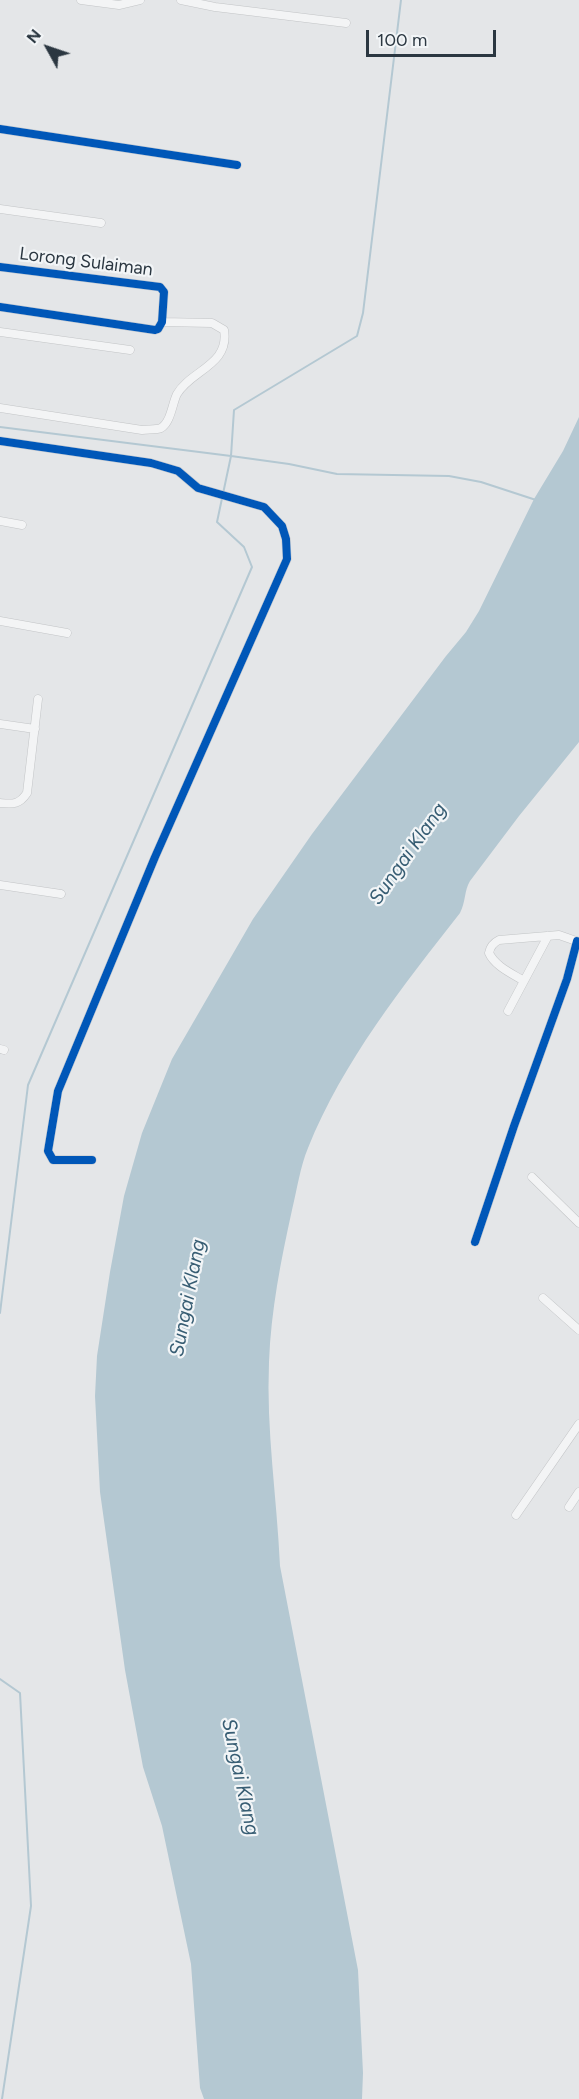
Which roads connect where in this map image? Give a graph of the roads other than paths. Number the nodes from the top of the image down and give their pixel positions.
1 (81, 0) edge
2 (140, 0) edge
3 (181, 0) edge
4 (227, 4) edge
5 (346, 23) dead end
6 (0, 129) edge
7 (237, 165) dead end
8 (0, 209) edge
9 (101, 223) dead end
10 (0, 267) edge
11 (0, 307) edge
12 (160, 326) junction
13 (0, 332) edge
14 (130, 350) dead end
15 (0, 408) edge
16 (0, 441) edge
17 (0, 521) edge
18 (22, 525) dead end
19 (0, 621) edge
20 (67, 633) dead end
21 (38, 699) dead end
22 (0, 724) edge
23 (35, 729) junction
24 (0, 803) edge
25 (0, 885) edge
26 (61, 894) dead end
27 (548, 936) junction
28 (578, 941) edge
29 (524, 981) junction
30 (508, 1011) dead end
31 (92, 1161) dead end
32 (532, 1177) dead end
33 (579, 1223) edge
34 (475, 1242) dead end
35 (543, 1298) dead end
36 (579, 1330) edge
37 (579, 1424) edge
38 (579, 1492) edge
39 (569, 1507) dead end
40 (516, 1515) dead end

1 - 2 street
3 - 4 street
4 - 5 street
6 - 7 street
8 - 9 street
10 - 12 street, Lorong Sulaiman
11 - 12 street
12 - 15 street
13 - 14 street
16 - 31 street
17 - 18 street
19 - 20 street
21 - 23 street
22 - 23 street
23 - 24 street
25 - 26 street
27 - 28 street
27 - 29 street
27 - 29 street
28 - 34 street
29 - 30 street
32 - 33 street
35 - 36 street
37 - 40 street
38 - 39 street

